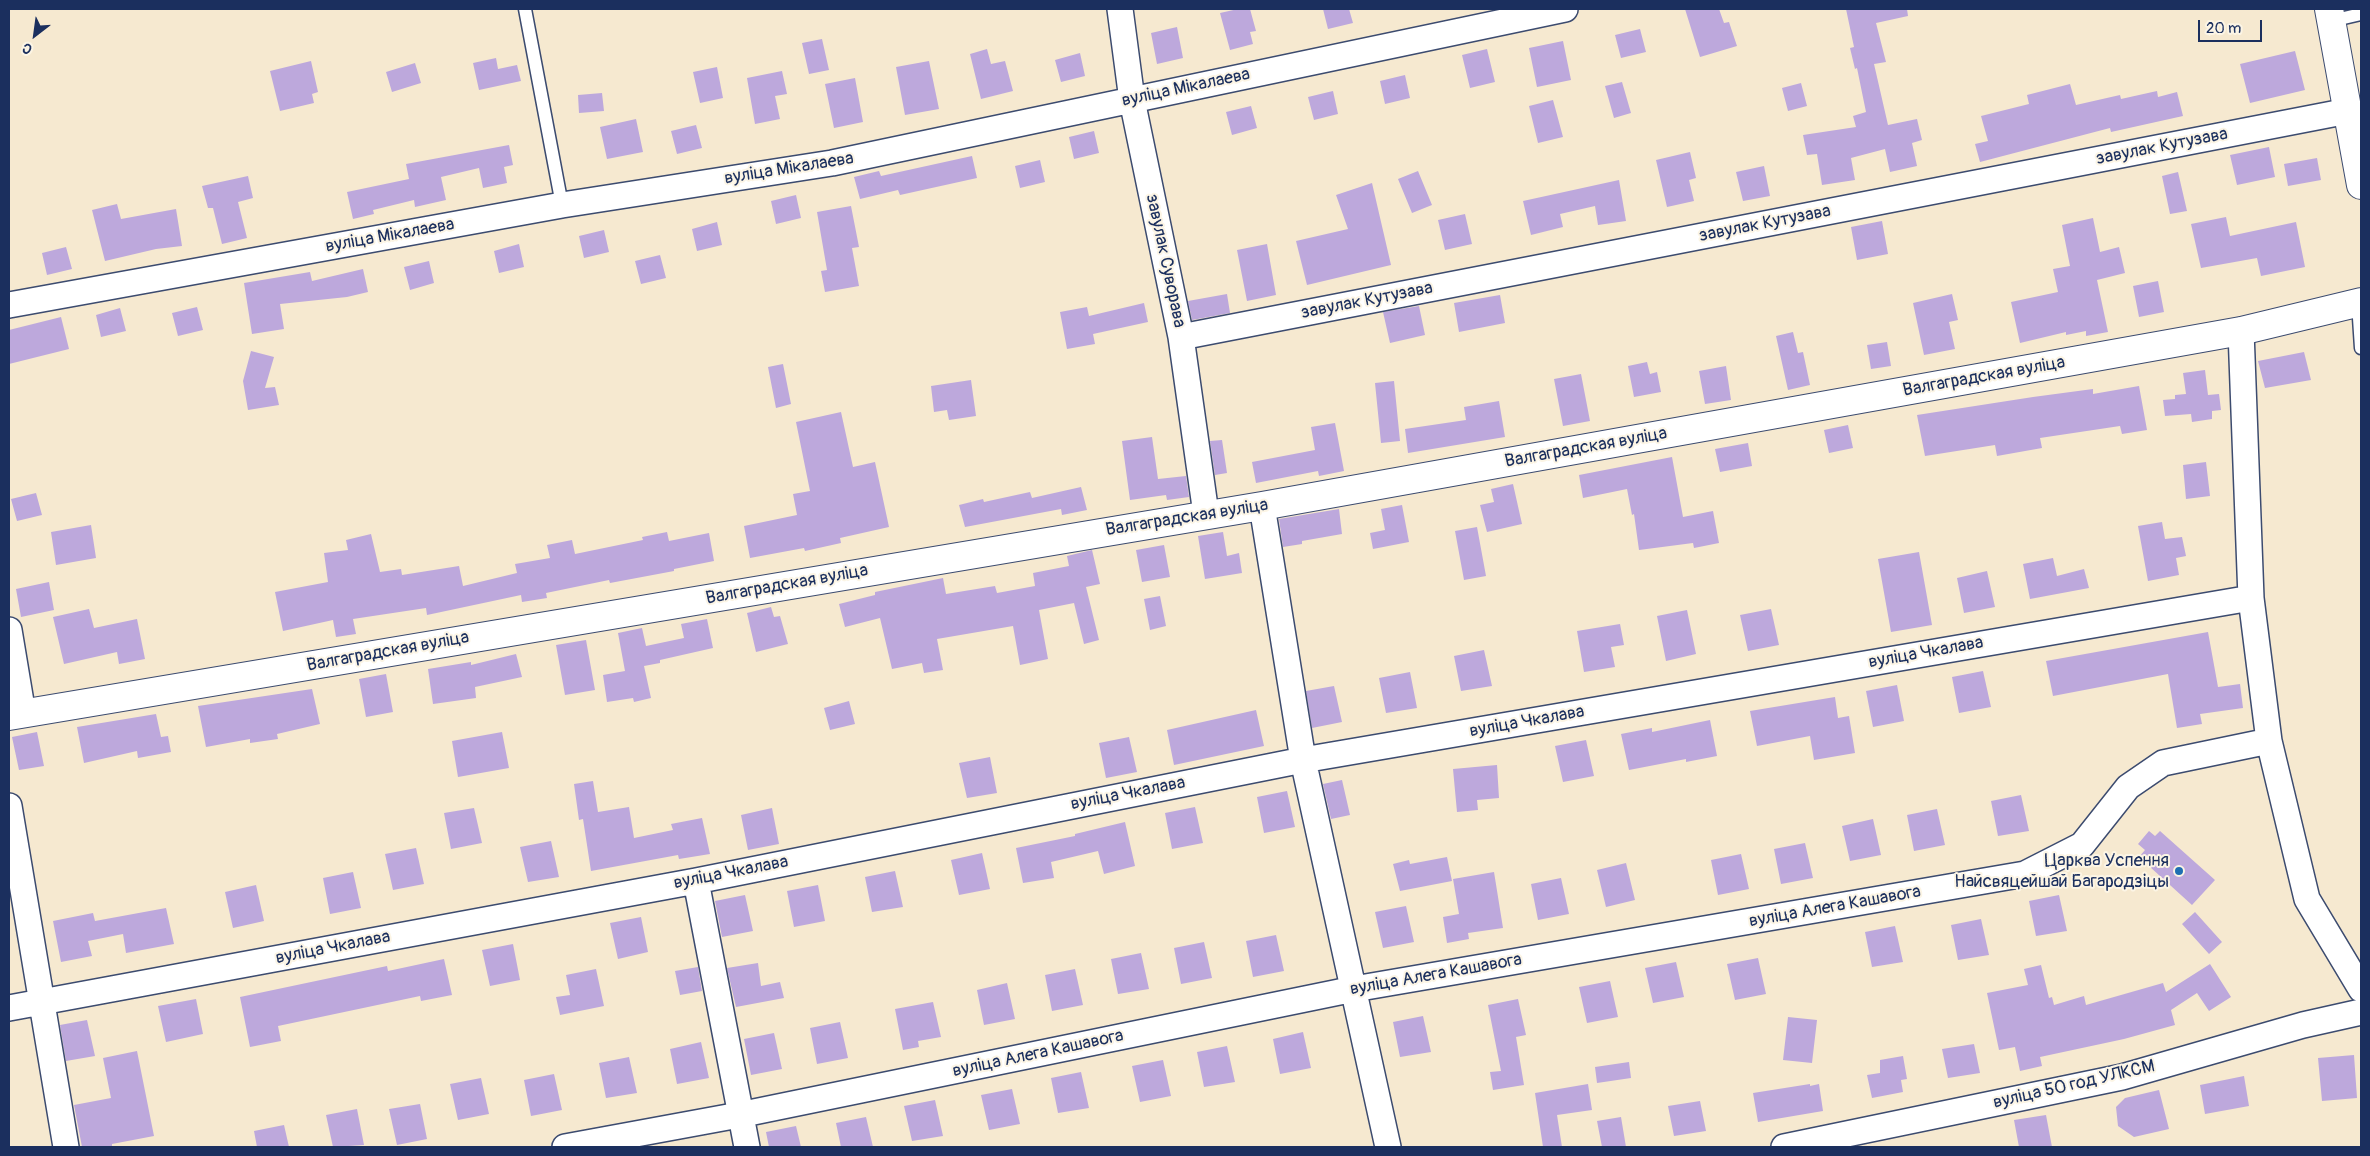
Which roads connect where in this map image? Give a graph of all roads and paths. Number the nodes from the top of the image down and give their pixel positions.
1 (525, 9) edge
2 (1120, 9) edge
3 (1565, 9) edge
4 (2361, 14) edge
5 (2330, 15) edge
6 (1132, 100) junction
7 (2348, 111) junction
8 (2361, 185) edge
9 (562, 205) junction
10 (2359, 303) edge
11 (9, 305) edge
12 (2241, 331) junction
13 (1181, 337) junction
14 (2361, 348) edge
15 (1262, 506) junction
16 (1206, 514) junction
17 (2251, 598) junction
18 (9, 630) edge
19 (16, 715) edge
20 (2269, 740) junction
21 (1303, 760) junction
22 (9, 806) edge
23 (696, 880) junction
24 (1354, 989) junction
25 (2361, 989) edge
26 (42, 1002) junction
27 (9, 1008) edge
28 (2361, 1012) edge
29 (739, 1115) junction
30 (66, 1147) edge
31 (566, 1147) edge
32 (747, 1147) edge
33 (1388, 1147) edge
34 (1784, 1147) edge

1 - 9 lane
2 - 6 street, завулак Суворава
3 - 6 street, вуліца Мікалаева
4 - 5 lane
5 - 7 street
6 - 9 street, вуліца Мікалаева
6 - 13 street, завулак Суворава
7 - 8 street
7 - 13 street, завулак Кутузава
9 - 11 street, вуліца Мікалаева
10 - 12 street, Валгаградская вуліца
10 - 14 lane
12 - 15 street, Валгаградская вуліца
12 - 17 street
13 - 16 street, завулак Суворава
15 - 16 street, Валгаградская вуліца
15 - 21 street
16 - 19 street, Валгаградская вуліца
17 - 20 street
17 - 21 street, вуліца Чкалава
18 - 19 street
20 - 24 street, вуліца Алега Кашавога
20 - 25 street
21 - 23 street, вуліца Чкалава
21 - 24 street
22 - 26 street
23 - 26 street, вуліца Чкалава
23 - 29 street
24 - 29 street, вуліца Алега Кашавога
24 - 33 street
26 - 27 street, вуліца Чкалава
26 - 30 street
28 - 34 street, вуліца 50 год УЛКСМ
29 - 31 street, вуліца Алега Кашавога
29 - 32 street

